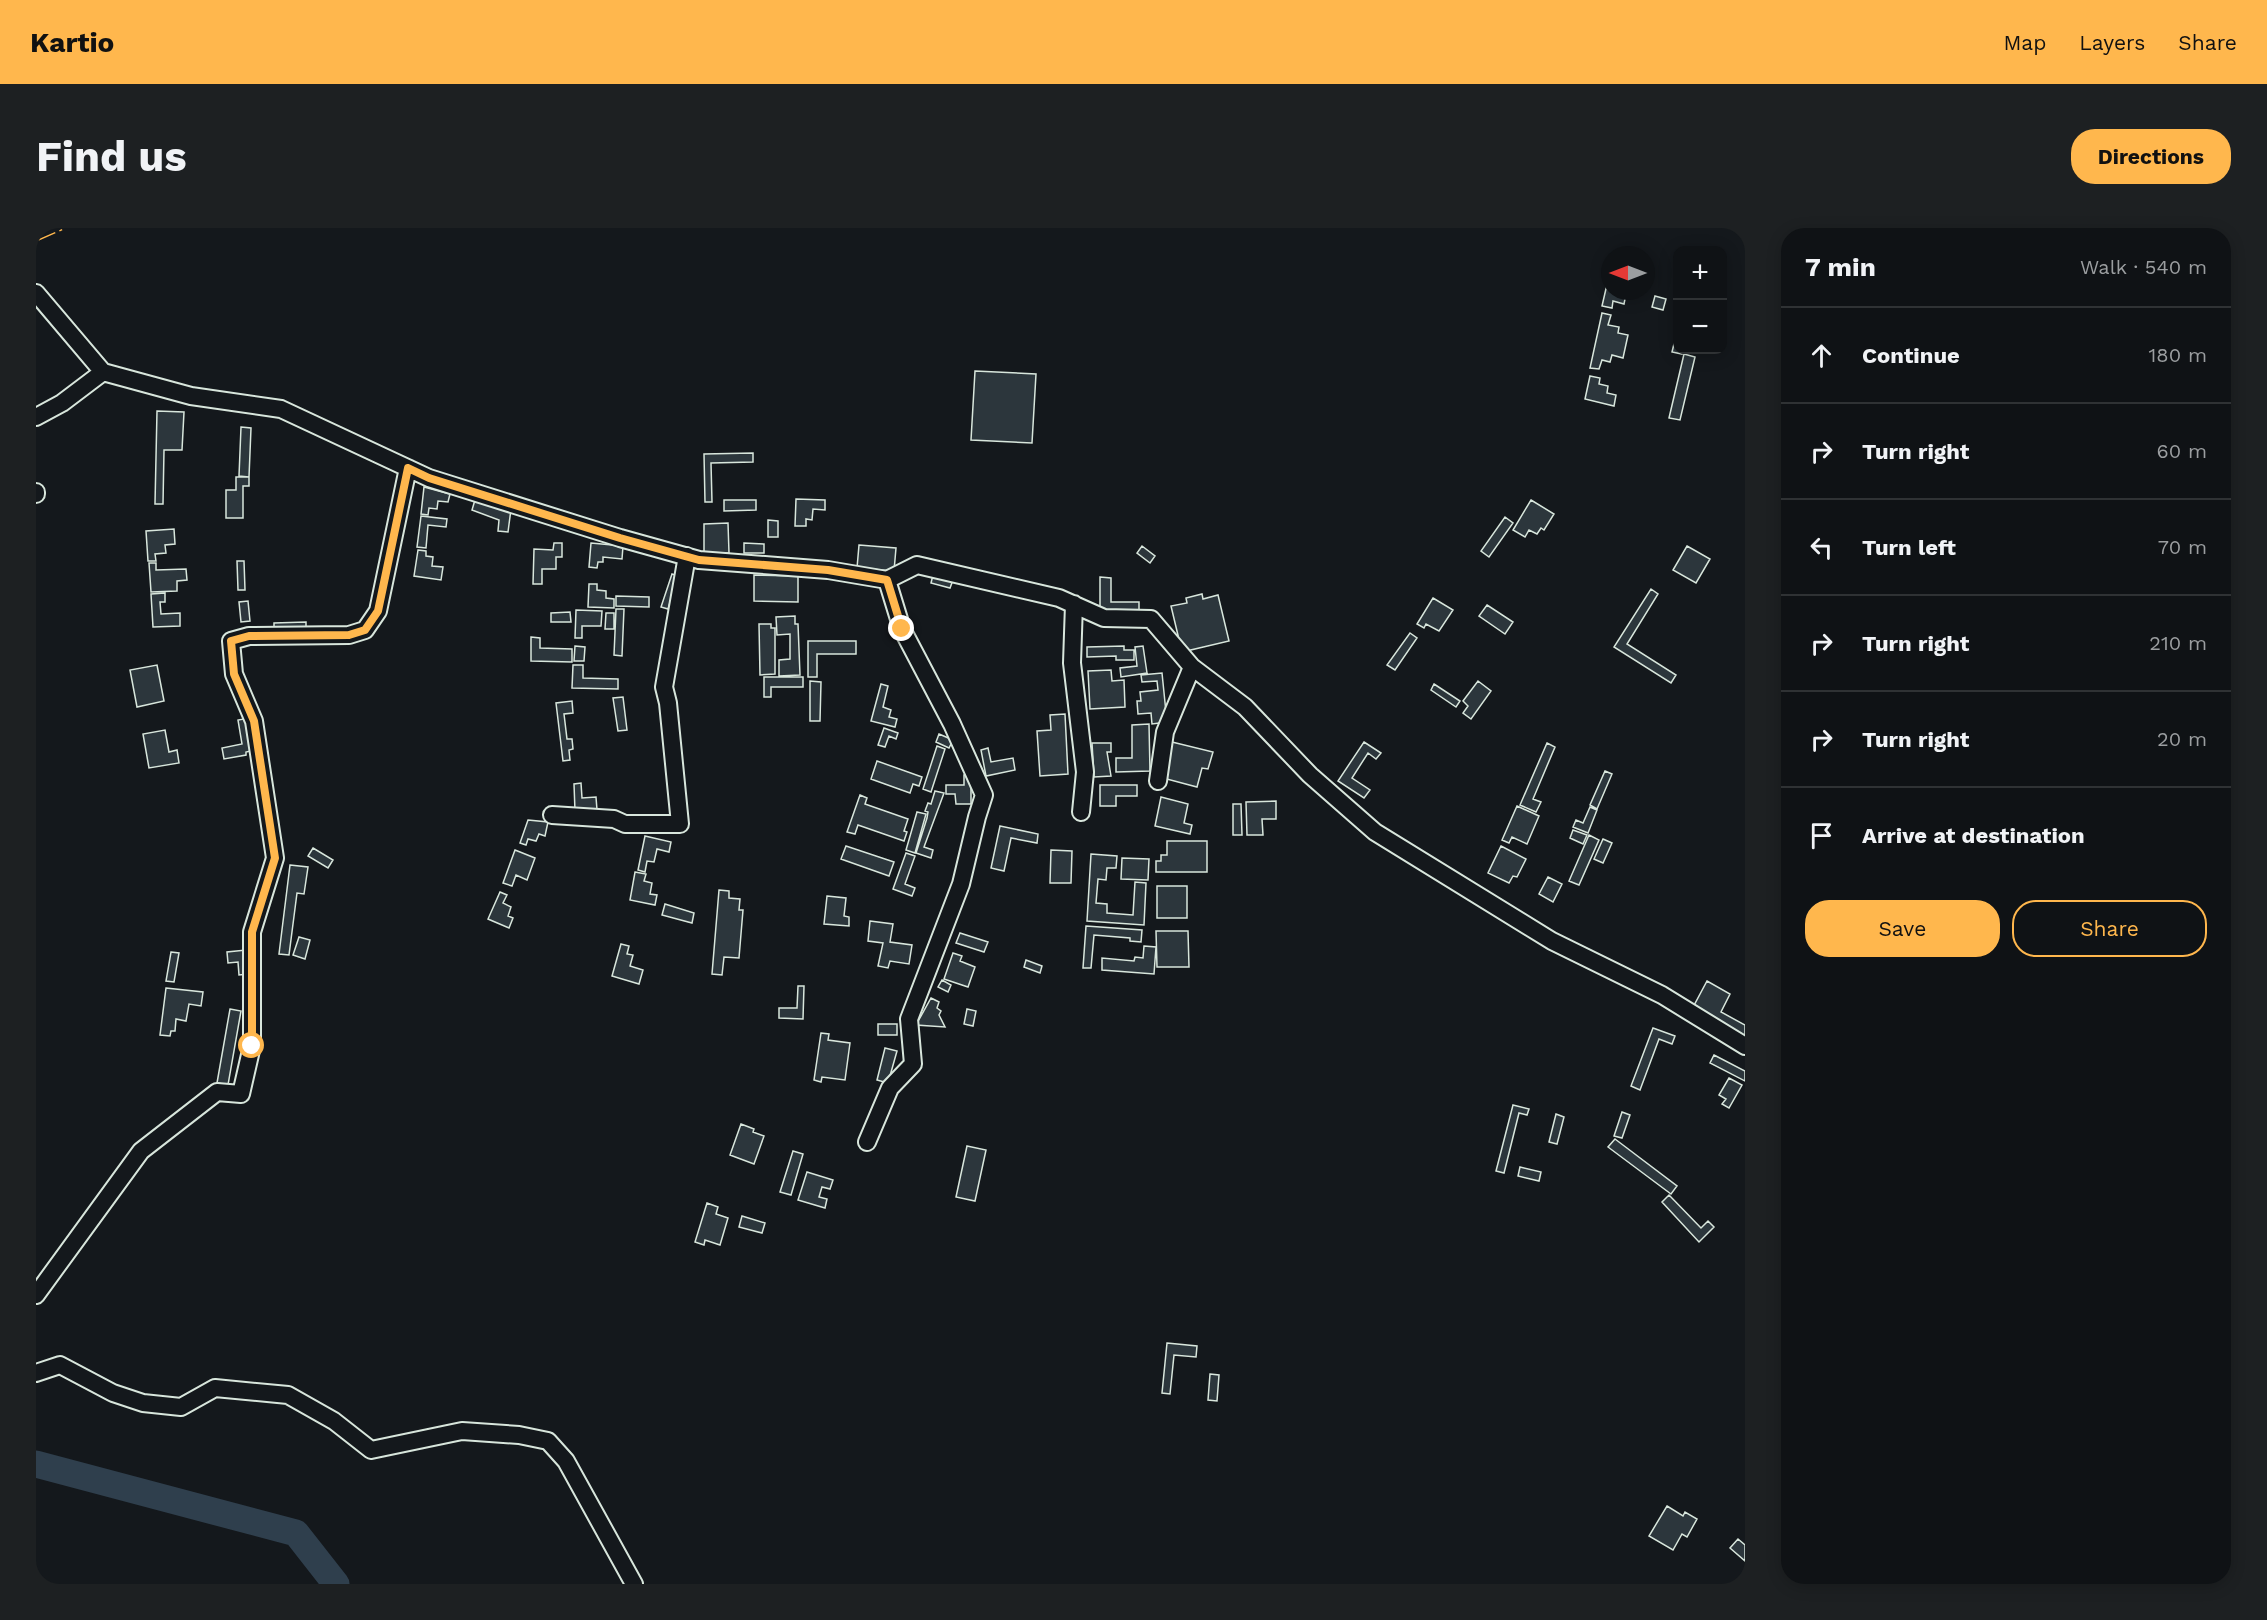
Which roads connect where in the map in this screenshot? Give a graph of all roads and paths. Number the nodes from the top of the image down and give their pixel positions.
1 (36, 293) edge
2 (103, 372) junction
3 (36, 417) edge
4 (408, 468) junction
5 (687, 556) junction
6 (887, 580) junction
7 (1074, 604) junction
8 (1192, 667) junction
9 (1158, 781) dead end
10 (1081, 812) dead end
11 (552, 815) dead end
12 (1745, 1046) edge
13 (867, 1142) dead end
14 (36, 1295) edge
15 (36, 1373) edge
16 (634, 1584) edge

1 - 2 street
2 - 3 street
2 - 4 street
4 - 5 street
4 - 14 street
5 - 6 street
5 - 11 street
6 - 7 street
6 - 13 street
7 - 8 street
7 - 10 street
8 - 9 street
8 - 12 street
15 - 16 street

